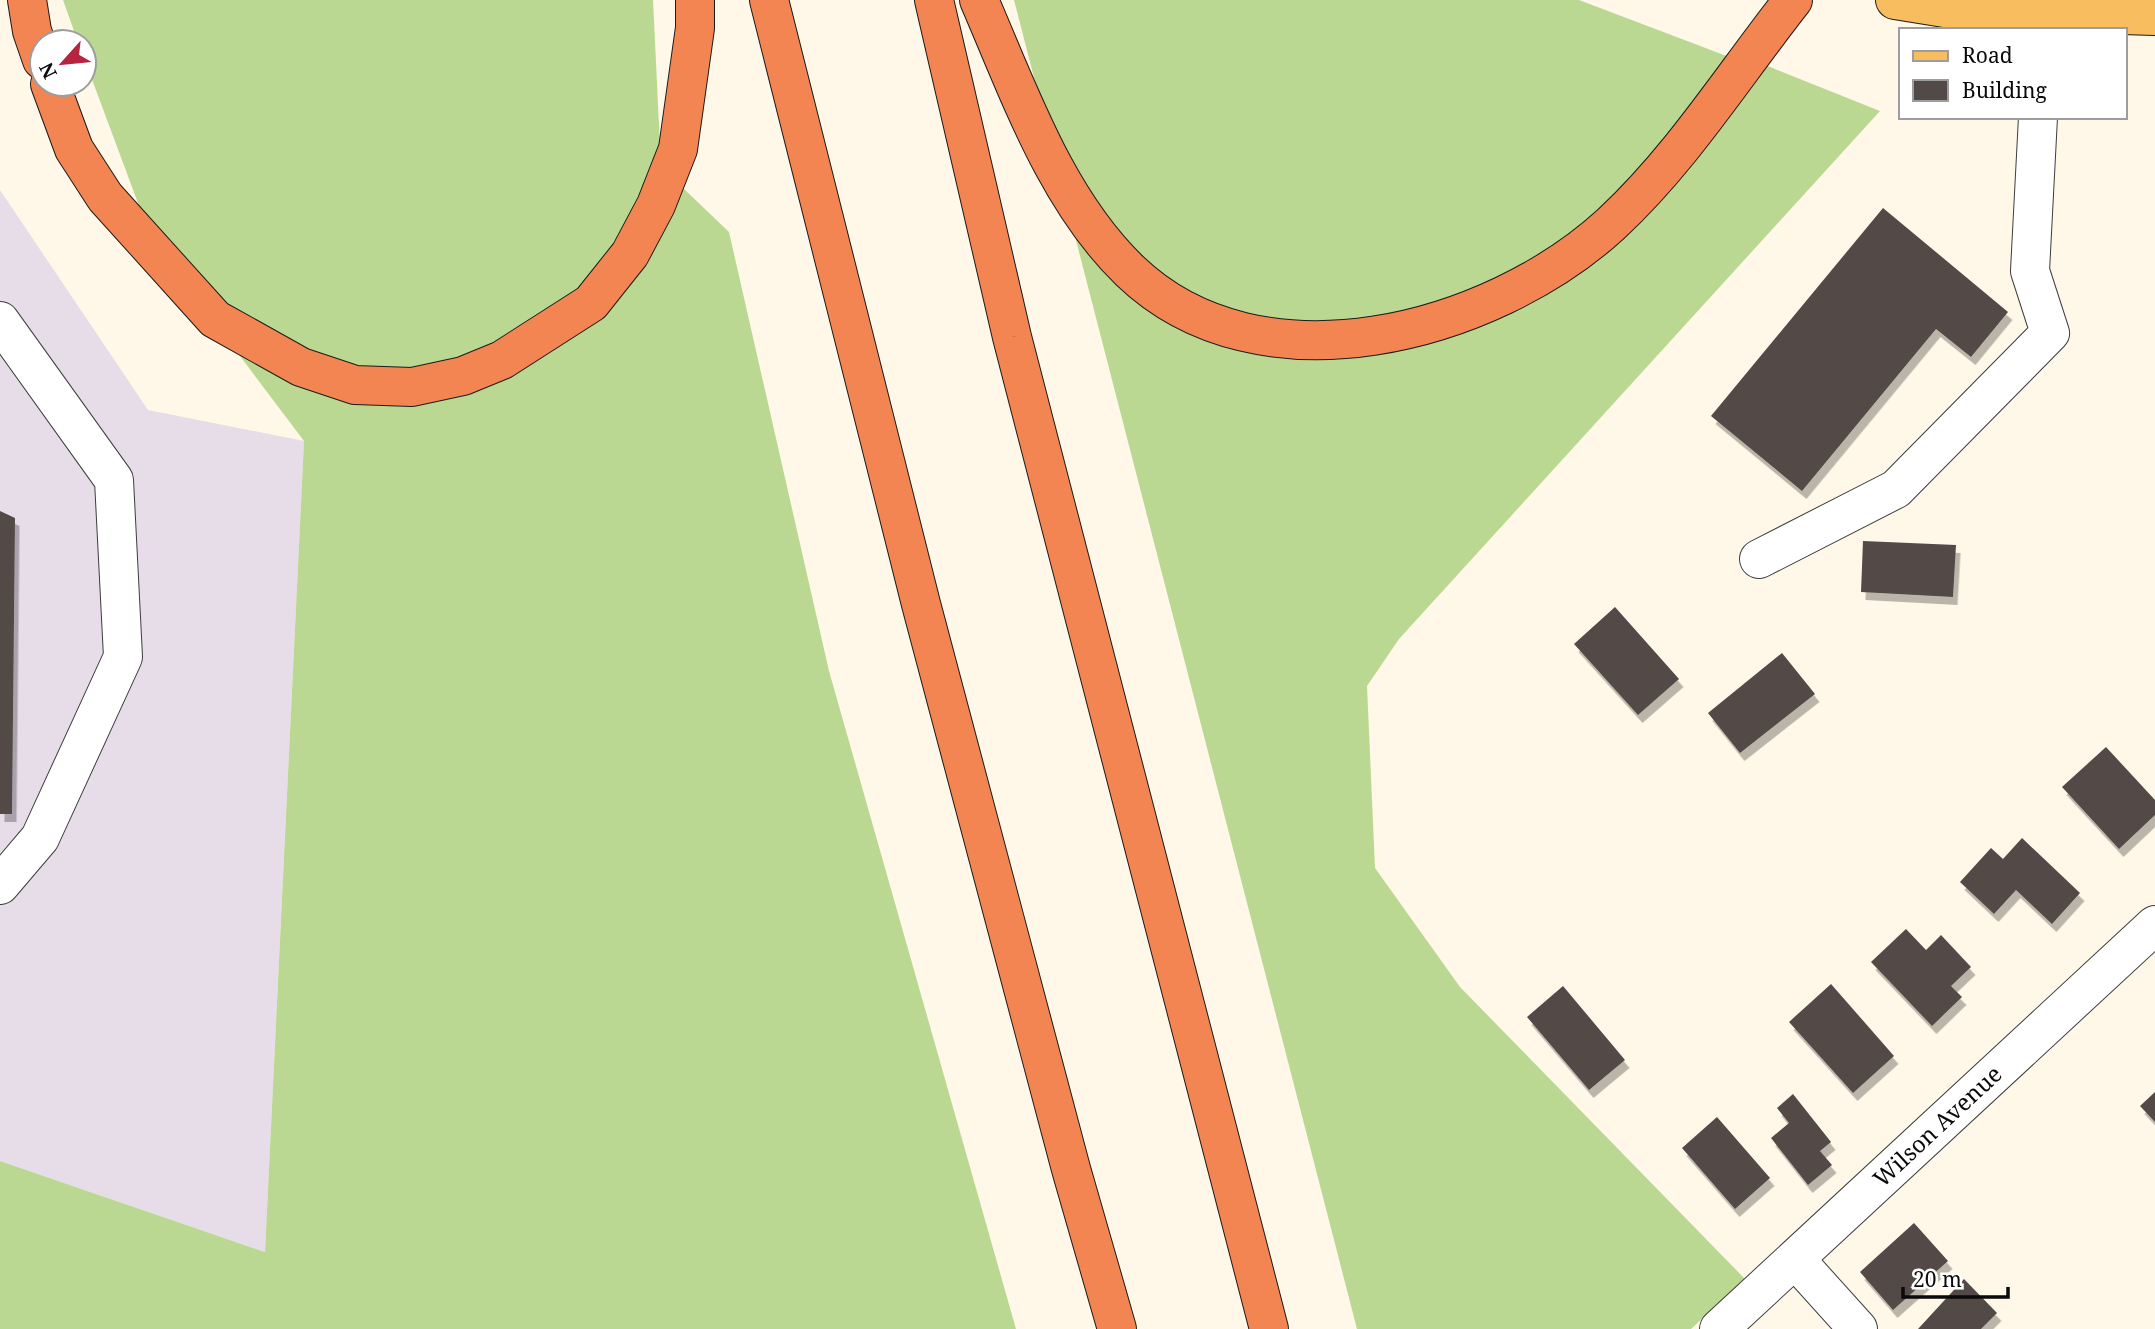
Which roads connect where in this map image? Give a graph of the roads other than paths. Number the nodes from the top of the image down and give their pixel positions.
1 (27, 0) edge
2 (695, 0) edge
3 (769, 0) edge
4 (934, 0) edge
5 (979, 0) edge
6 (1793, 0) edge
7 (1895, 0) edge
8 (2155, 16) edge
9 (2044, 21) edge
10 (32, 28) edge
11 (55, 98) edge
12 (2038, 119) edge
13 (0, 321) edge
14 (1759, 559) dead end
15 (0, 886) edge
16 (2155, 925) edge
17 (1013, 951) junction
18 (1795, 1259) junction
19 (1098, 1329) edge
20 (1117, 1329) edge
21 (1269, 1329) edge
22 (1719, 1329) edge
23 (1858, 1329) edge

1 - 10 highway
2 - 11 highway
3 - 17 highway
4 - 21 highway
5 - 6 highway
7 - 9 main road
8 - 9 main road
12 - 14 street
13 - 15 street
16 - 18 street, Wilson Avenue
17 - 19 highway
17 - 20 highway
18 - 22 street, Wilson Avenue
18 - 23 street

